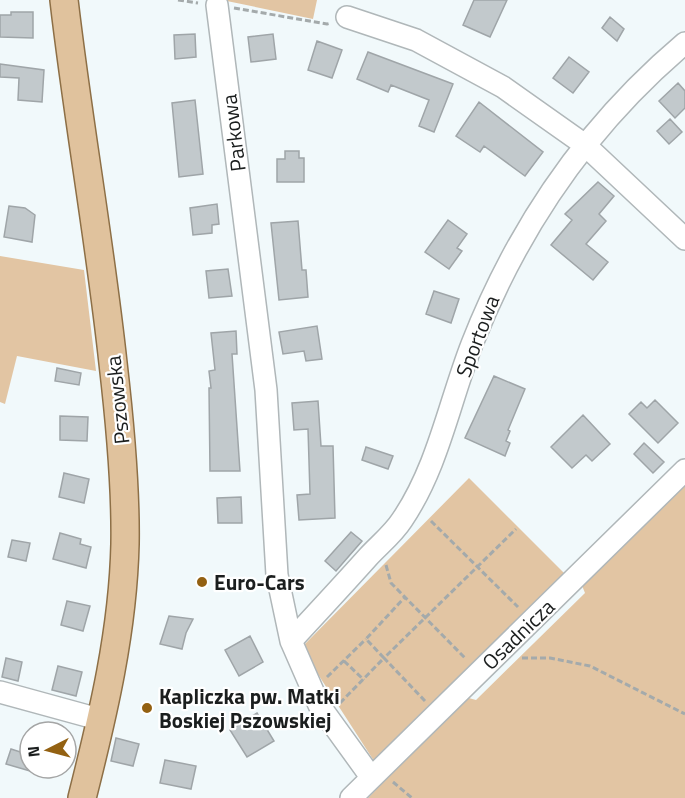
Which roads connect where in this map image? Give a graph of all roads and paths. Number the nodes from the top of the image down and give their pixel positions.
1 (64, 0) edge
2 (217, 5) joint
3 (347, 17) joint
4 (685, 43) edge
5 (585, 145) junction
6 (685, 239) edge
7 (685, 470) edge
8 (430, 522) dead end
9 (516, 529) dead end
10 (373, 552) junction
11 (478, 567) junction
12 (405, 597) junction
13 (523, 613) dead end
14 (425, 618) junction
15 (366, 639) junction
16 (291, 641) junction
17 (384, 658) junction
18 (493, 658) junction
19 (344, 661) junction
20 (471, 664) dead end
21 (325, 679) dead end
22 (364, 680) junction
23 (0, 692) edge
24 (340, 703) dead end
25 (430, 706) dead end
26 (685, 714) edge
27 (102, 720) junction
28 (374, 774) junction
29 (82, 798) edge
30 (351, 798) edge
31 (412, 798) edge

1 - 27 main road, Pszowska
2 - 3 path
2 - 16 street, Parkowa
3 - 5 street
4 - 5 street, Sportowa
5 - 6 street
5 - 10 street, Sportowa
7 - 18 street, Osadnicza
8 - 11 path
9 - 11 path
10 - 12 path
10 - 16 street, Sportowa
11 - 13 path
11 - 14 path
12 - 14 path
12 - 15 path
14 - 17 path
14 - 20 path
15 - 17 path
15 - 19 path
16 - 28 street, Parkowa
17 - 22 path
17 - 25 path
18 - 26 path
18 - 28 street, Osadnicza
19 - 21 path
19 - 22 path
22 - 24 path
23 - 27 street
27 - 29 main road, Pszowska
28 - 30 street, Osadnicza
28 - 31 path

